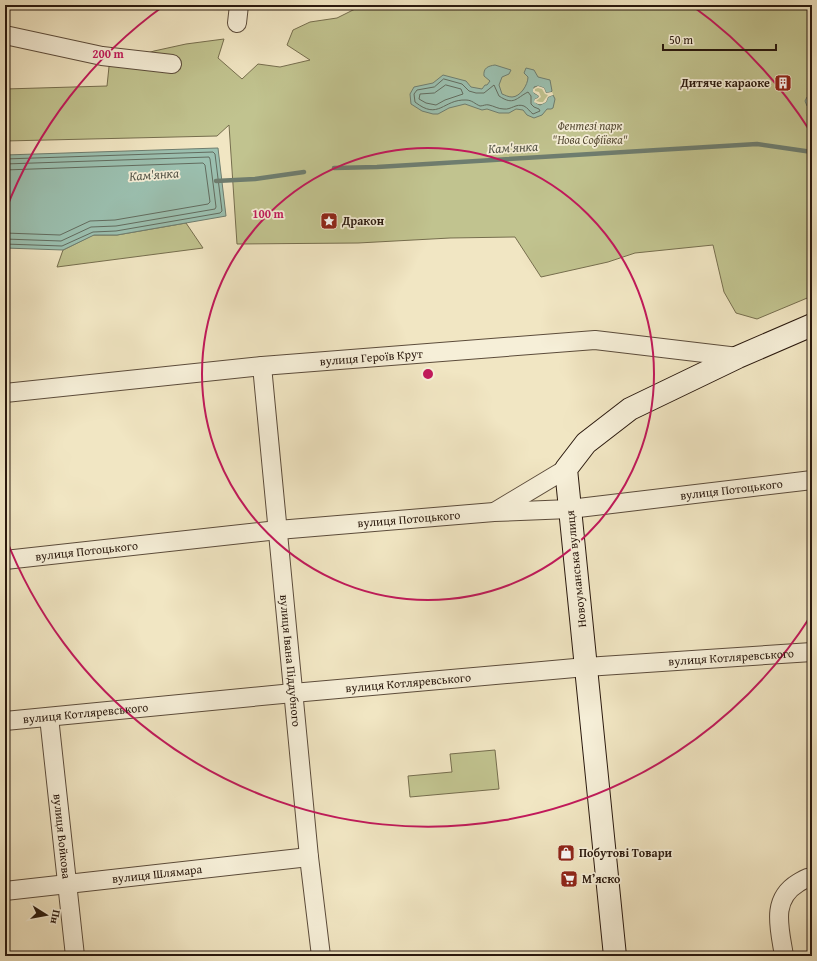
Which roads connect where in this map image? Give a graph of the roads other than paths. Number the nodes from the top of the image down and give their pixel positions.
1 (239, 5) edge
2 (237, 23) dead end
3 (5, 35) edge
4 (172, 64) dead end
5 (812, 325) edge
6 (738, 357) junction
7 (262, 366) junction
8 (5, 393) edge
9 (566, 469) junction
10 (812, 480) edge
11 (570, 509) junction
12 (494, 512) junction
13 (278, 530) junction
14 (5, 560) edge
15 (812, 652) edge
16 (586, 666) junction
17 (293, 693) junction
18 (49, 717) junction
19 (5, 721) edge
20 (309, 857) junction
21 (812, 877) edge
22 (68, 884) junction
23 (5, 891) edge
24 (75, 956) edge
25 (321, 956) edge
26 (615, 956) edge
27 (784, 956) edge

1 - 2 street
3 - 4 street
5 - 6 street
6 - 7 street, вулиця Героїв Крут
6 - 9 street
7 - 8 street, вулиця Героїв Крут
7 - 13 street, вулиця Івана Піддубного
9 - 11 street, Новоуманська вулиця
9 - 12 street
10 - 11 street, вулиця Потоцького
11 - 12 street, вулиця Потоцького
11 - 16 street, Новоуманська вулиця
12 - 13 street, вулиця Потоцького
13 - 14 street, вулиця Потоцького
13 - 17 street, вулиця Івана Піддубного
15 - 16 street, вулиця Котляревського
16 - 17 street, вулиця Котляревського
16 - 26 street, Новоуманська вулиця
17 - 18 street, вулиця Котляревського
17 - 20 street, вулиця Івана Піддубного
18 - 19 street, вулиця Котляревського
18 - 22 street, вулиця Войкова
20 - 22 street, вулиця Шлямара
20 - 25 street, вулиця Івана Піддубного
21 - 27 street
22 - 23 street, вулиця Шлямара
22 - 24 street, вулиця Войкова

